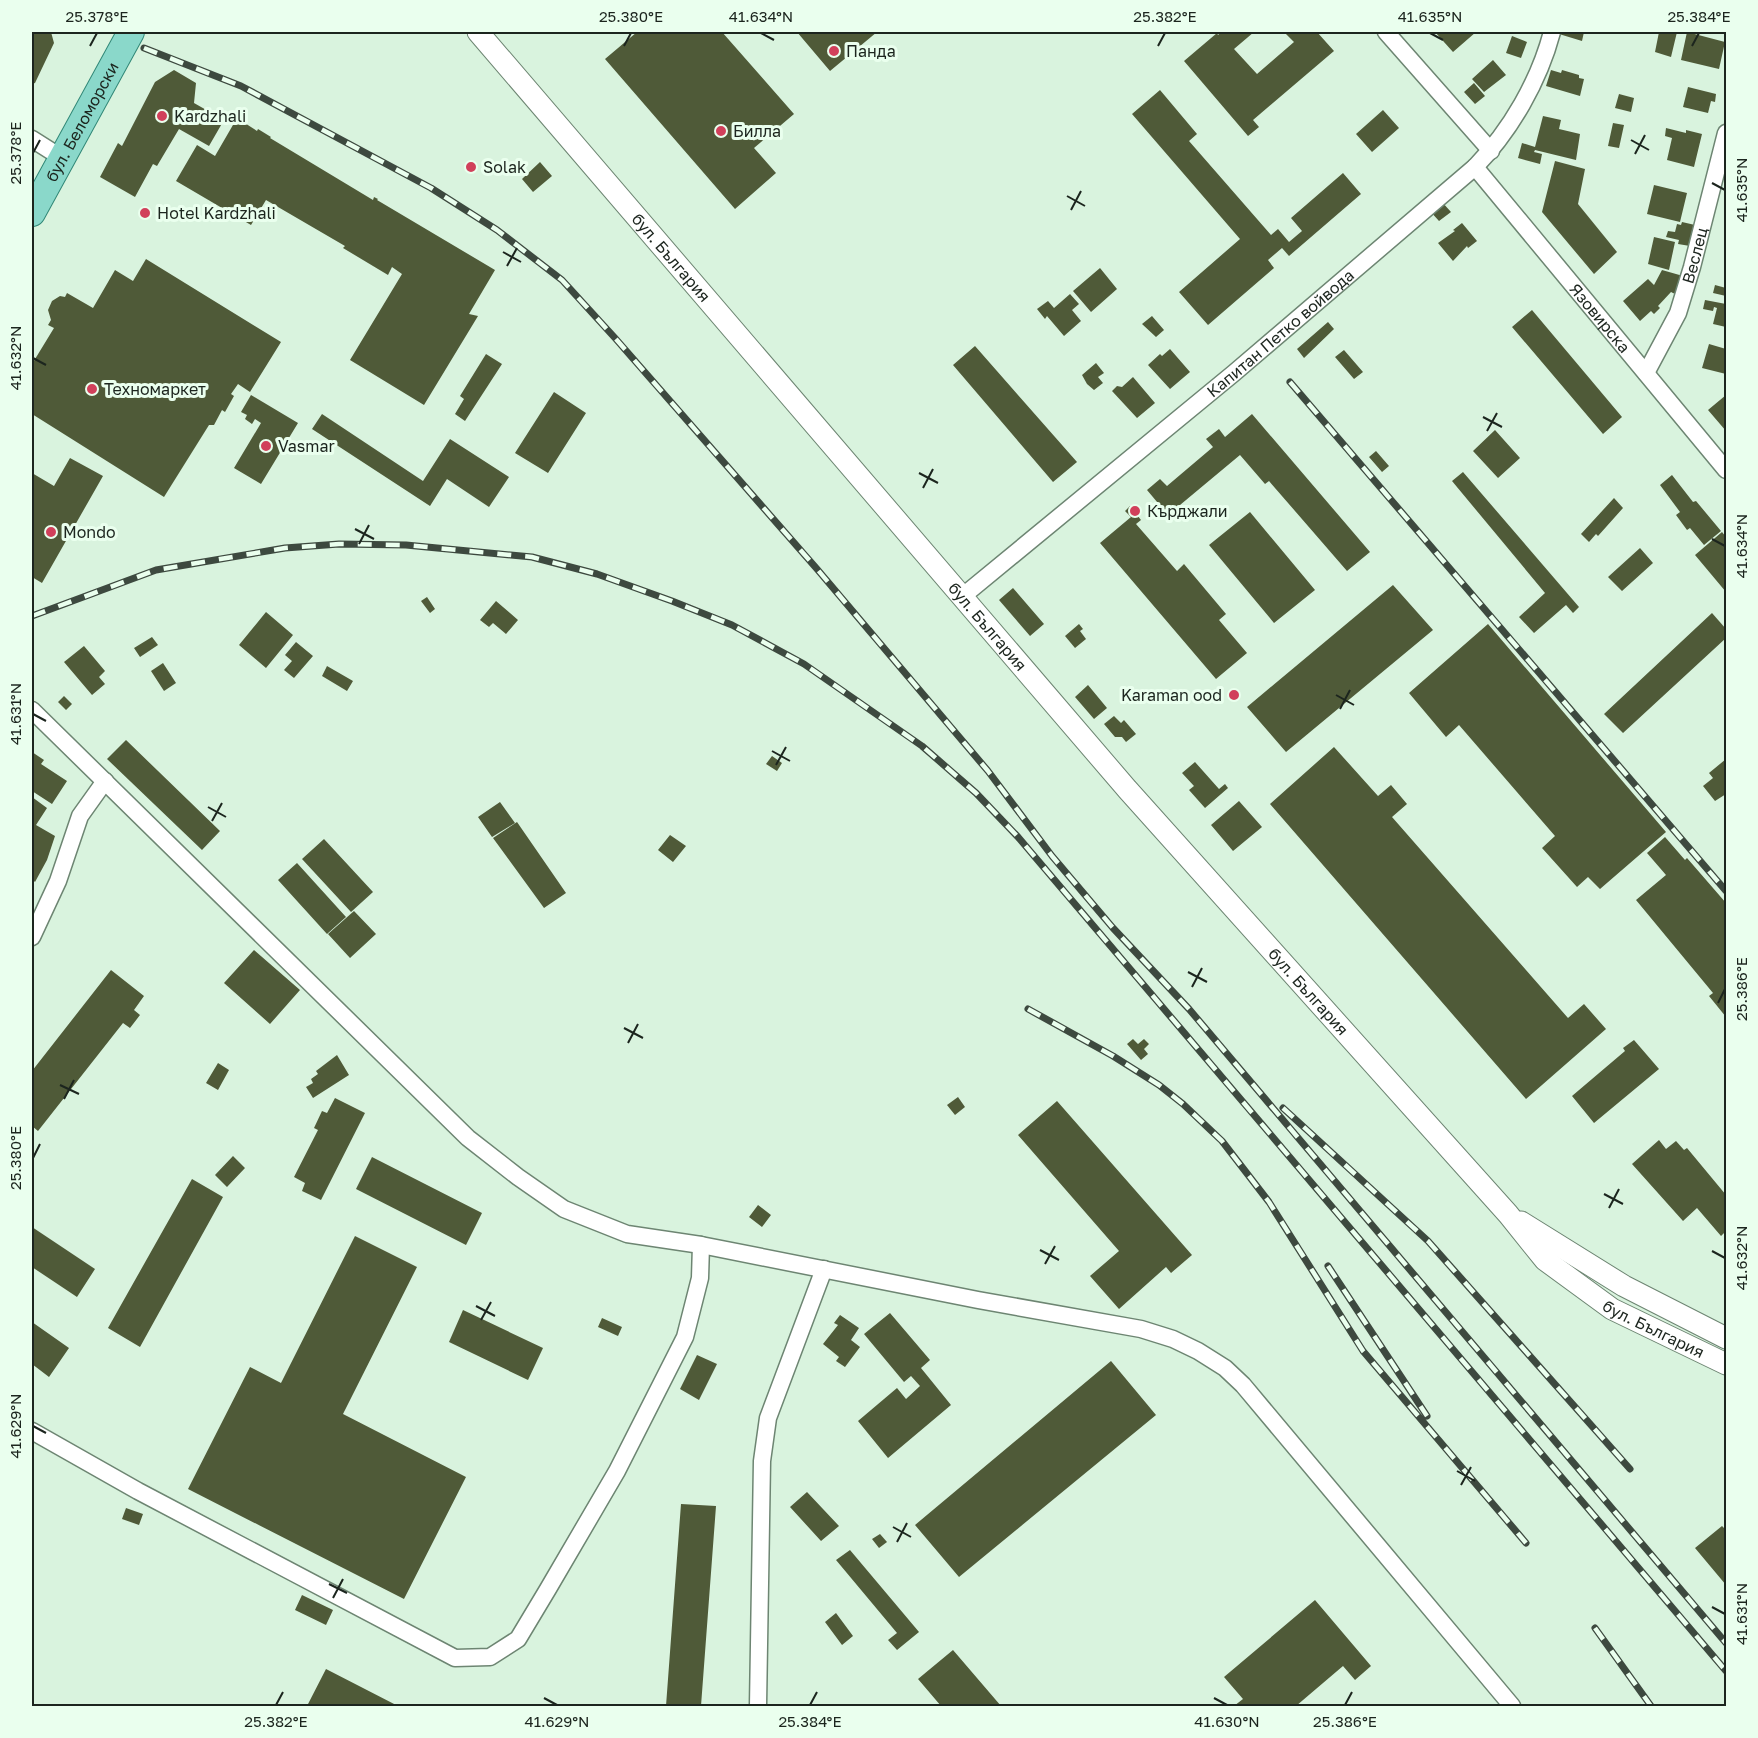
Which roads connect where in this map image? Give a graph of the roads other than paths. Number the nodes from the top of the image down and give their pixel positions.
1 (131, 32) edge
2 (478, 32) edge
3 (1386, 32) edge
4 (1552, 32) edge
5 (1726, 133) edge
6 (32, 140) edge
7 (1491, 151) junction
8 (62, 158) junction
9 (1475, 167) junction
10 (32, 213) edge
11 (1646, 373) junction
12 (1726, 470) edge
13 (963, 596) junction
14 (32, 710) edge
15 (105, 781) junction
16 (32, 937) edge
17 (1508, 1214) junction
18 (701, 1245) junction
19 (824, 1269) junction
20 (1726, 1338) edge
21 (1726, 1364) edge
22 (32, 1431) edge
23 (758, 1707) edge
24 (1512, 1707) edge

1 - 8 main road, бул. Беломорски
2 - 13 street, бул. България
3 - 7 street
4 - 7 street, Капитан Петко войвода
5 - 11 street, Веслец
6 - 8 street
7 - 9 street, Капитан Петко войвода
8 - 10 main road, бул. Беломорски
9 - 11 street, Язовирска
9 - 13 street, Капитан Петко войвода
11 - 12 street, Язовирска
13 - 17 street, бул. България
14 - 15 street
15 - 16 street
15 - 18 street
17 - 20 street, бул. България
17 - 21 street, бул. България
18 - 19 street
18 - 22 street
19 - 23 street
19 - 24 street

